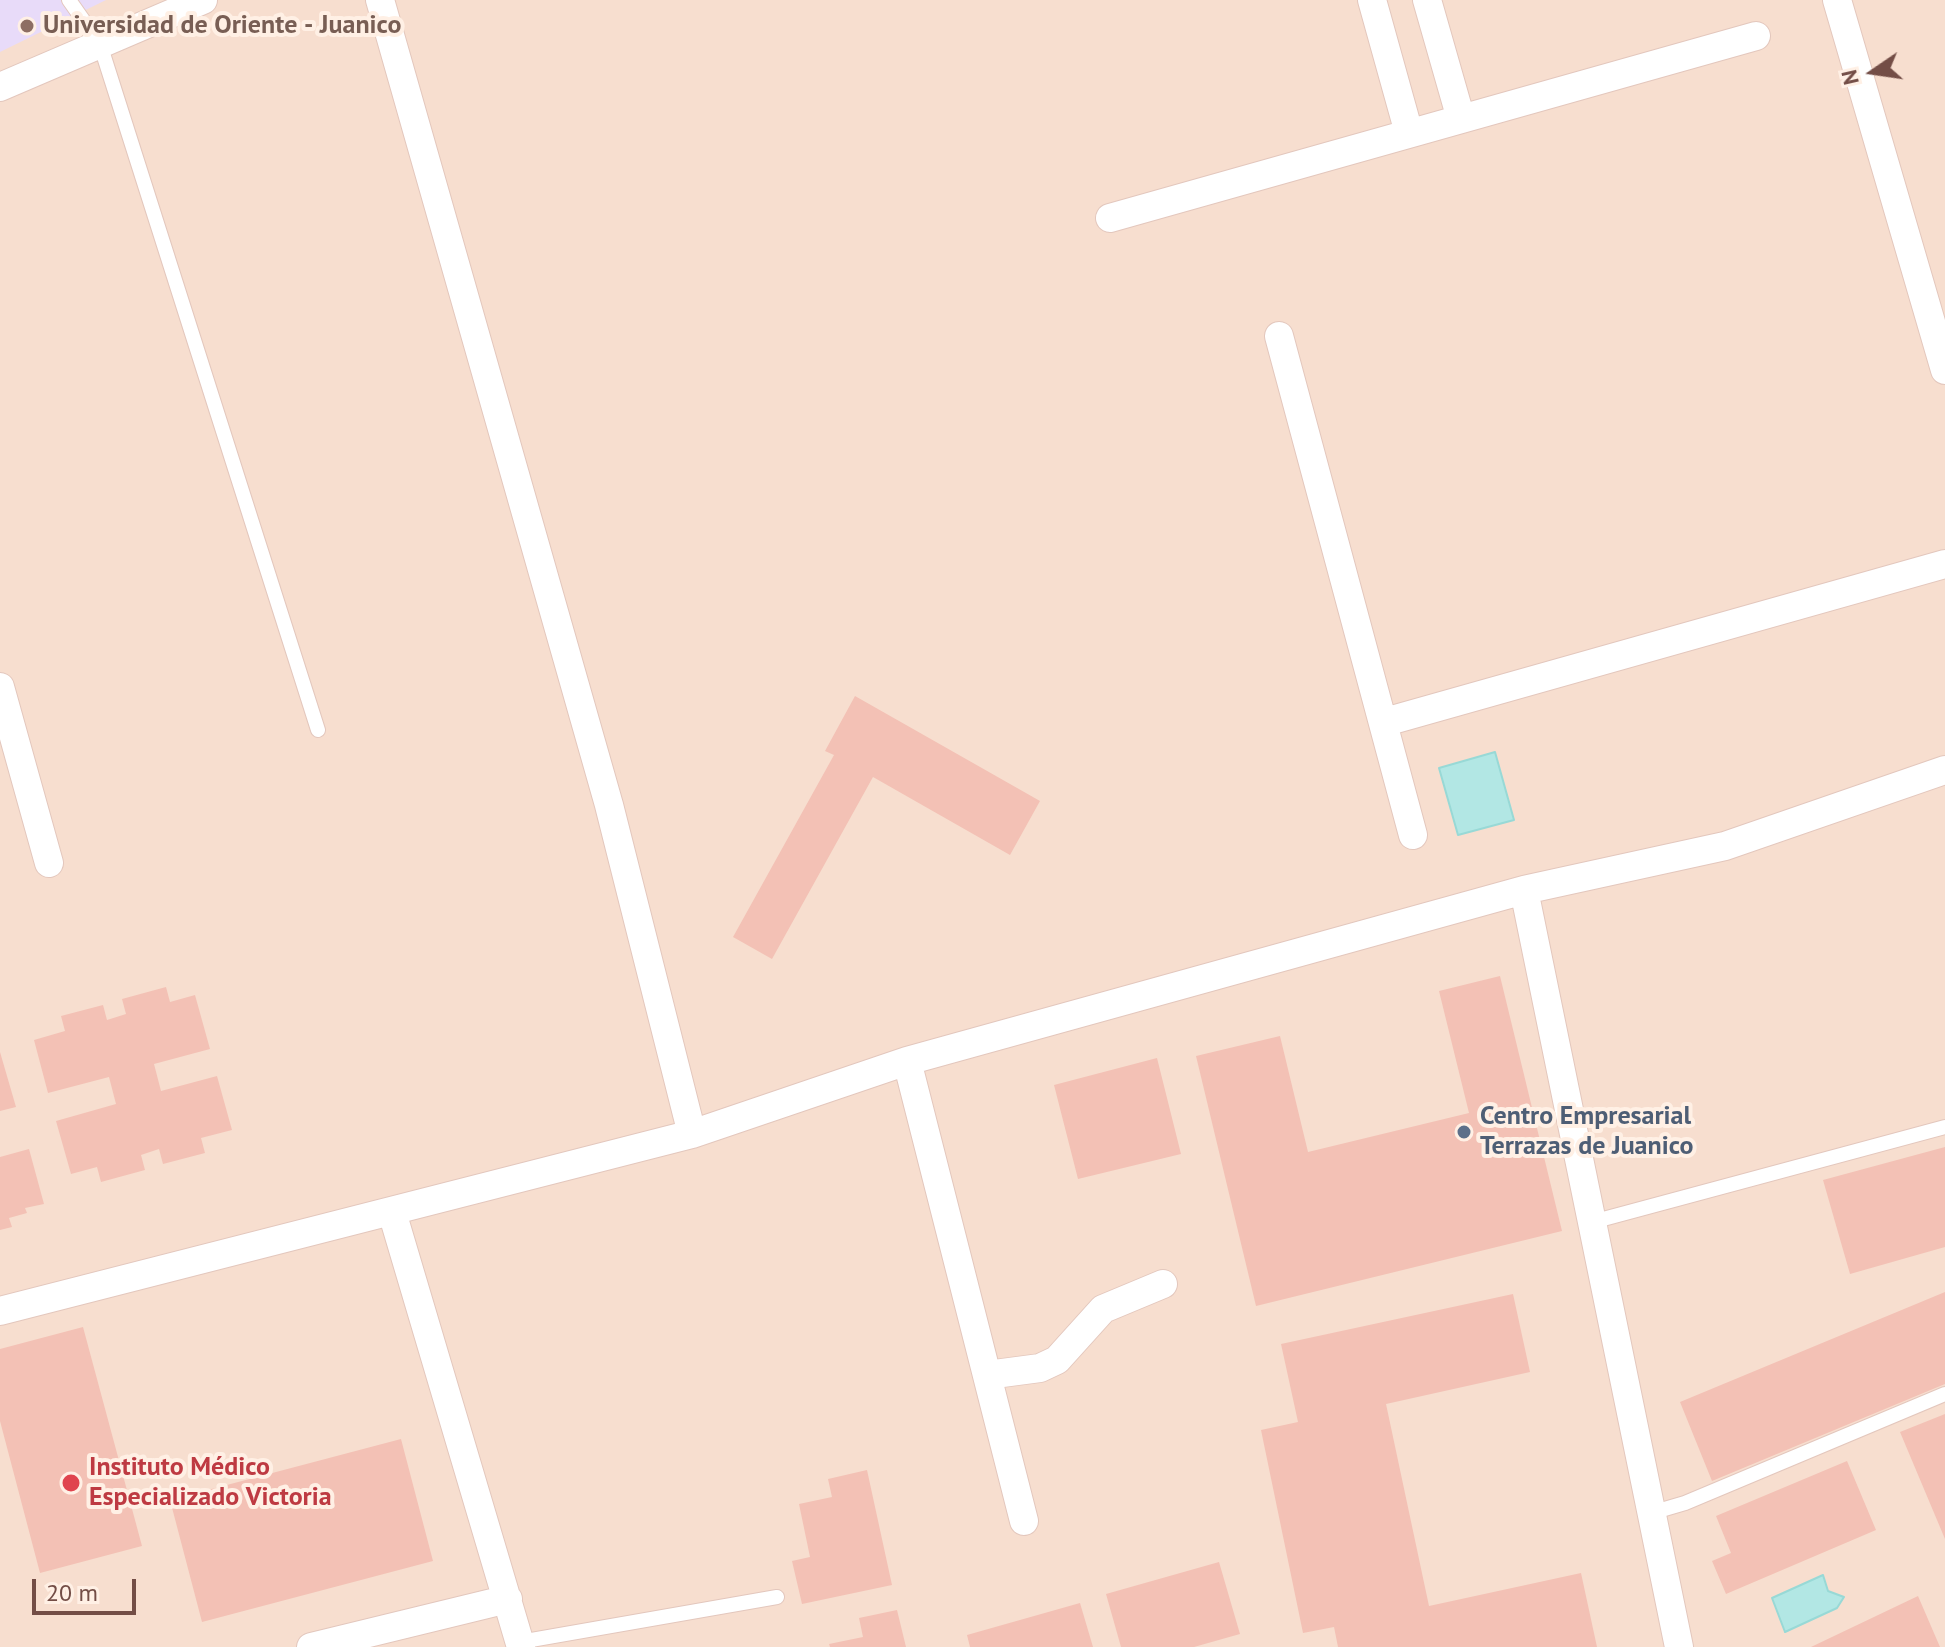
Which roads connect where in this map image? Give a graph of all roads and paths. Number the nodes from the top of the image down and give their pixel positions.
1 (69, 0) edge
2 (203, 0) edge
3 (380, 0) edge
4 (1372, 0) edge
5 (1427, 0) edge
6 (1837, 0) edge
7 (1756, 36) dead end
8 (100, 44) junction
9 (0, 87) edge
10 (1461, 119) junction
11 (1409, 133) junction
12 (1110, 218) dead end
13 (1279, 336) dead end
14 (1945, 370) edge
15 (1945, 564) edge
16 (0, 687) edge
17 (1385, 722) junction
18 (318, 730) dead end
19 (11, 767) edge
20 (1945, 770) edge
21 (1413, 835) dead end
22 (49, 863) dead end
23 (1524, 890) junction
24 (907, 1061) junction
25 (1945, 1127) edge
26 (692, 1134) junction
27 (392, 1212) junction
28 (1592, 1222) junction
29 (1163, 1284) dead end
30 (0, 1311) edge
31 (987, 1375) junction
32 (1945, 1394) edge
33 (1651, 1513) junction
34 (1024, 1521) dead end
35 (777, 1597) dead end
36 (508, 1599) junction
37 (521, 1645) edge
38 (311, 1647) edge
39 (1679, 1647) edge

1 - 8 lane
2 - 8 street
3 - 26 street
4 - 11 street
5 - 10 street
6 - 14 street
7 - 10 street
8 - 9 street
8 - 18 lane
10 - 11 street
11 - 12 street
13 - 17 street
15 - 17 street
16 - 19 street
17 - 21 street
19 - 22 street
20 - 23 street
23 - 24 street
23 - 28 street
24 - 26 street
24 - 31 street
25 - 28 lane
26 - 27 street
27 - 30 street
27 - 36 street
28 - 33 street
29 - 31 street
31 - 34 street
32 - 33 lane
33 - 39 street
35 - 37 lane
36 - 37 street
36 - 38 street

